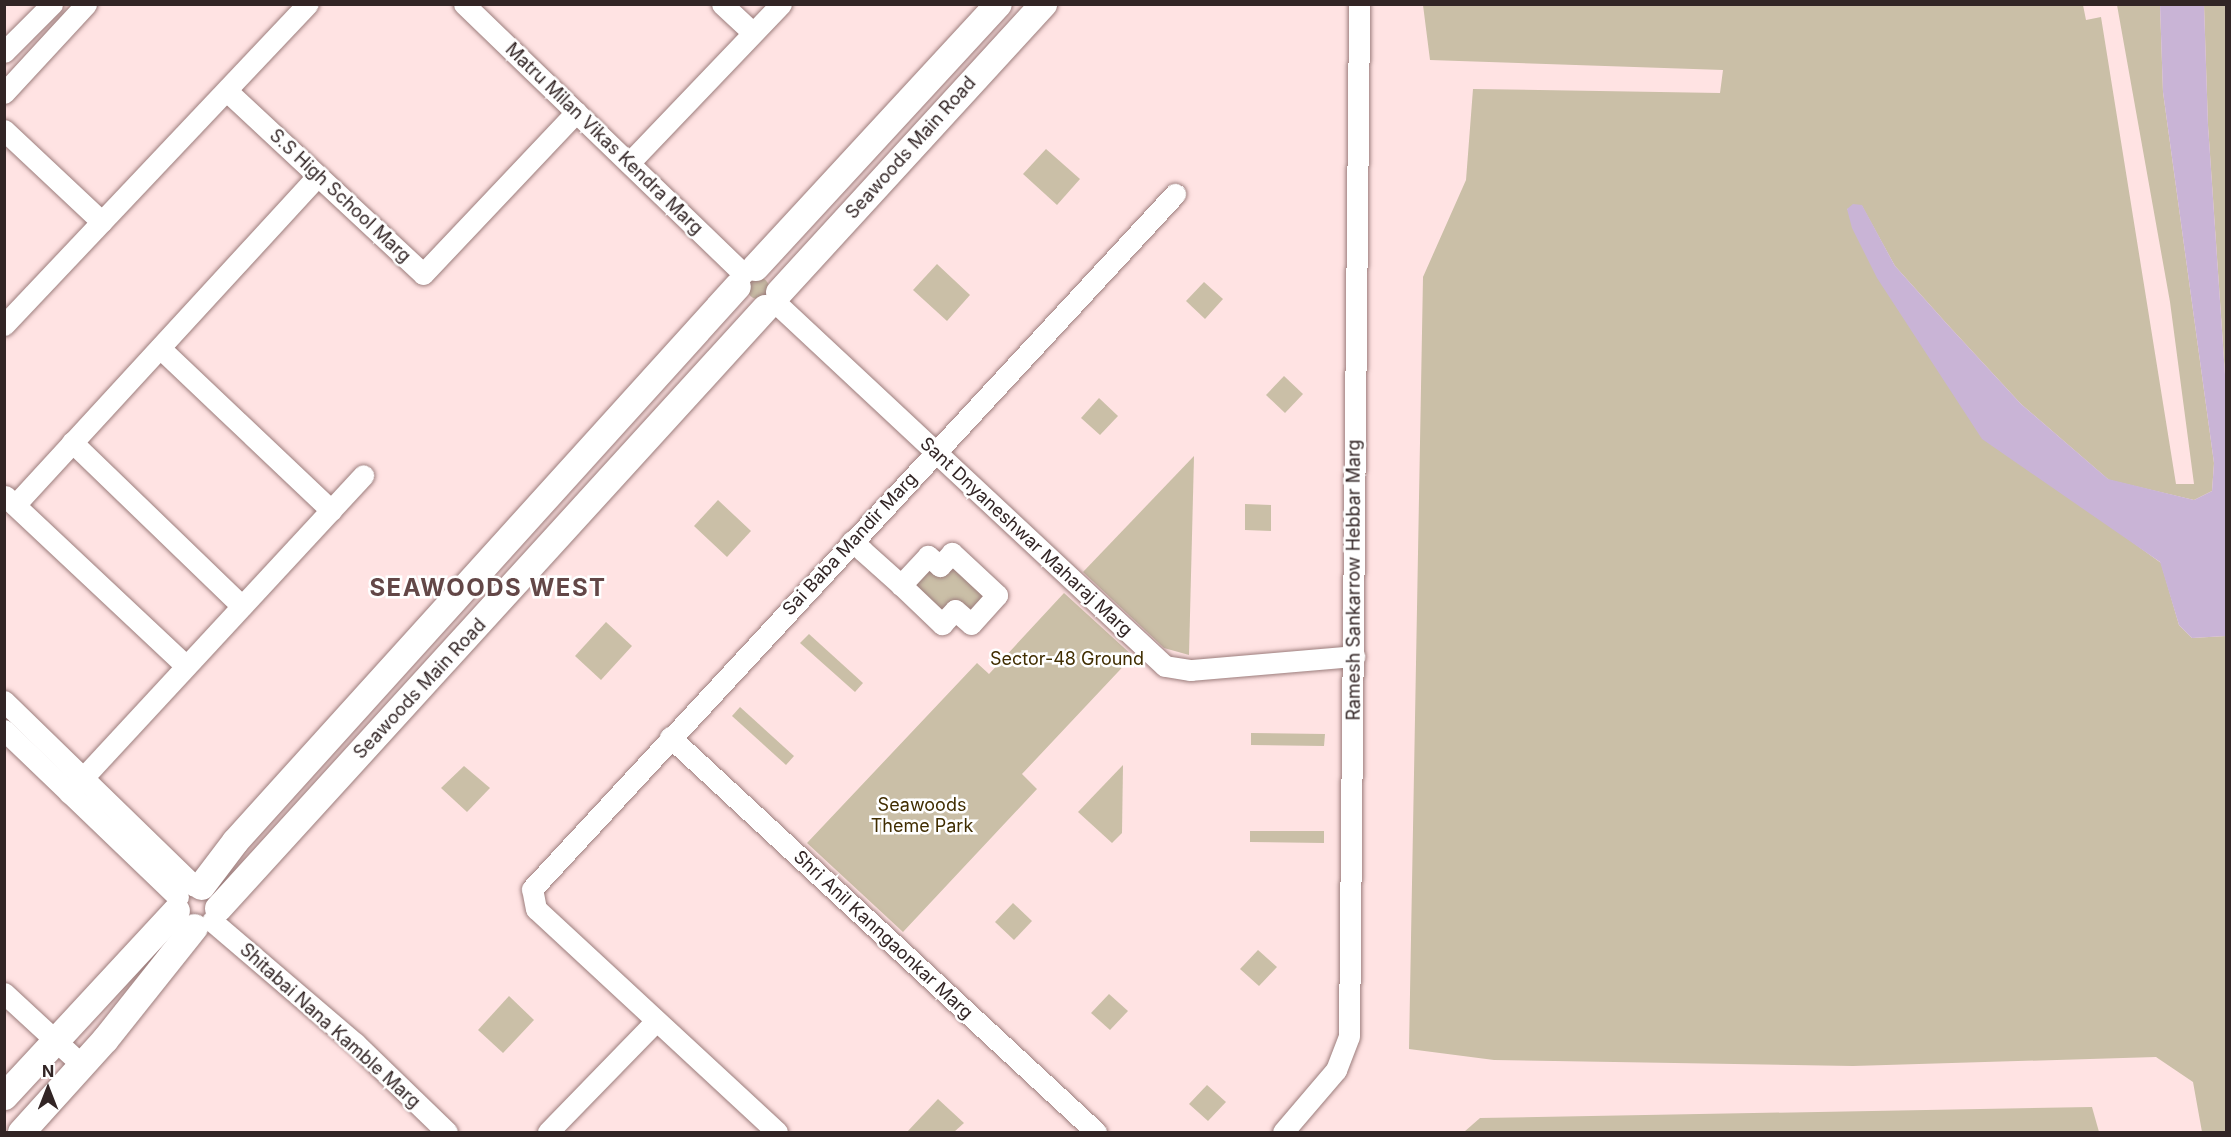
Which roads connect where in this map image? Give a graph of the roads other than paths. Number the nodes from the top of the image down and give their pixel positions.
1 (86, 4) edge
2 (308, 4) edge
3 (464, 4) edge
4 (722, 4) edge
5 (781, 4) edge
6 (998, 4) edge
7 (1042, 4) edge
8 (1359, 4) edge
9 (50, 5) edge
10 (68, 24) junction
11 (753, 33) junction
12 (4, 52) edge
13 (227, 90) junction
14 (4, 93) edge
15 (576, 112) junction
16 (4, 130) edge
17 (629, 163) junction
18 (318, 176) junction
19 (1174, 194) dead end
20 (102, 222) junction
21 (745, 275) junction
22 (773, 301) junction
23 (4, 326) edge
24 (160, 348) junction
25 (72, 442) junction
26 (935, 452) junction
27 (363, 475) dead end
28 (10, 501) edge
29 (331, 510) junction
30 (852, 541) junction
31 (901, 585) junction
32 (242, 606) junction
33 (1354, 656) junction
34 (186, 666) junction
35 (4, 701) edge
36 (4, 730) edge
37 (670, 737) junction
38 (84, 776) junction
39 (69, 793) junction
40 (196, 905) junction
41 (4, 993) edge
42 (656, 1021) junction
43 (55, 1040) junction
44 (82, 1065) junction
45 (4, 1096) edge
46 (42, 1121) edge
47 (21, 1132) edge
48 (447, 1132) edge
49 (548, 1132) edge
50 (777, 1132) edge
51 (1096, 1132) edge
52 (1283, 1132) edge

1 - 10 street
2 - 13 street
3 - 15 street, Matru Milan Vikas Kendra Marg
4 - 11 street
5 - 11 street
6 - 21 main road, Seawoods Main Road
7 - 22 main road, Seawoods Main Road
8 - 33 street, Ramesh Sankarrow Hebbar Marg
9 - 10 street
9 - 12 street
10 - 14 street
11 - 17 street
13 - 18 street, S.S High School Marg
13 - 20 street
15 - 17 street, Matru Milan Vikas Kendra Marg
15 - 18 street, S.S High School Marg
16 - 20 street
17 - 21 street, Matru Milan Vikas Kendra Marg
18 - 24 street
19 - 26 street, Sai Baba Mandir Marg
20 - 23 street
21 - 22 main road
21 - 22 main road
21 - 40 main road, Seawoods Main Road
22 - 26 street, Sant Dnyaneshwar Maharaj Marg
22 - 40 main road, Seawoods Main Road
24 - 25 street
24 - 29 street
25 - 28 street
25 - 32 street
26 - 30 street, Sai Baba Mandir Marg
26 - 33 street, Sant Dnyaneshwar Maharaj Marg
27 - 29 street
28 - 34 street
29 - 32 street
30 - 31 street
30 - 37 street, Sai Baba Mandir Marg
31 - 31 street
32 - 34 street
33 - 52 street, Ramesh Sankarrow Hebbar Marg
34 - 38 street
35 - 38 street, Shitabai Nana Kamble Marg
36 - 39 street, Shitabai Nana Kamble Marg
37 - 42 street, Sai Baba Mandir Marg
37 - 51 street, Shri Anil Kanngaonkar Marg
38 - 39 street
38 - 40 street, Shitabai Nana Kamble Marg
39 - 40 street, Shitabai Nana Kamble Marg
40 - 43 main road, Seawoods Main Road
40 - 44 main road, Seawoods Main Road
40 - 48 street, Shitabai Nana Kamble Marg
41 - 43 street
42 - 49 street
42 - 50 street
43 - 44 street
43 - 45 main road, Seawoods Main Road
44 - 46 main road, Seawoods Main Road
46 - 47 main road, Seawoods Main Road

